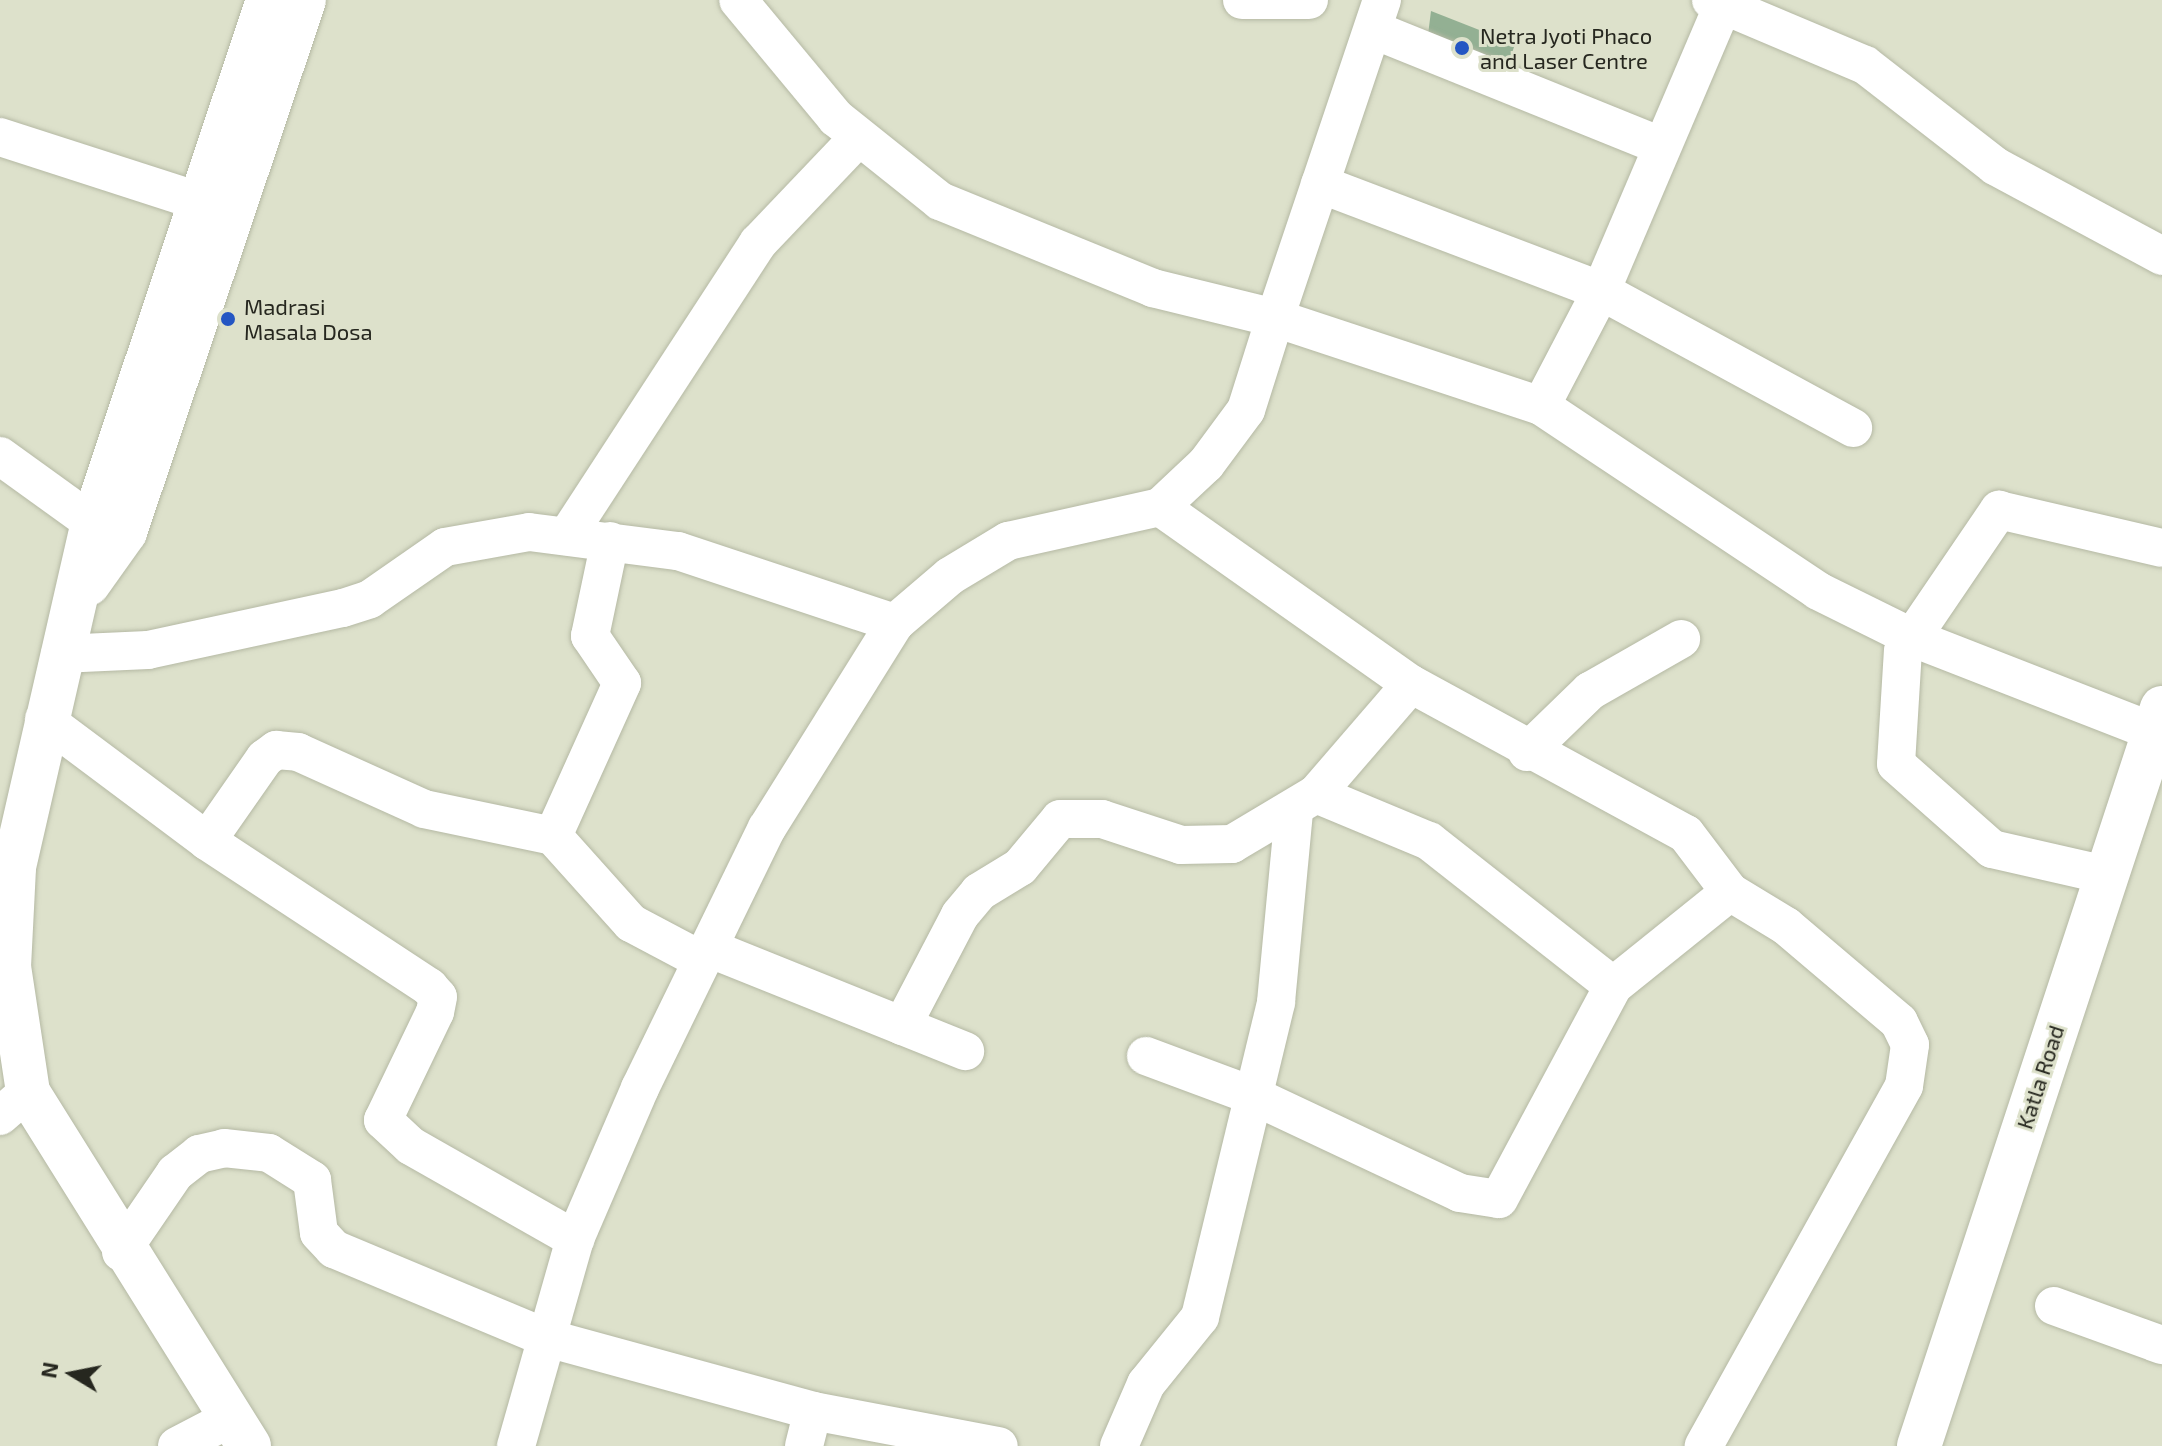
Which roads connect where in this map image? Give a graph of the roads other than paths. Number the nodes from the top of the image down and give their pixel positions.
1 (268, 0) edge
2 (304, 0) edge
3 (738, 0) edge
4 (1242, 0) edge
5 (1309, 0) edge
6 (1720, 2) edge
7 (1378, 15) edge
8 (0, 137) edge
9 (858, 138) junction
10 (1658, 145) junction
11 (1320, 184) junction
12 (201, 202) junction
13 (2162, 256) edge
14 (1601, 291) junction
15 (1275, 318) junction
16 (1541, 406) junction
17 (1853, 428) dead end
18 (0, 456) edge
19 (1160, 507) junction
20 (93, 523) junction
21 (567, 536) junction
22 (610, 541) junction
23 (2162, 548) edge
24 (82, 593) junction
25 (895, 623) junction
26 (1913, 638) junction
27 (1681, 639) dead end
28 (60, 654) junction
29 (1411, 684) junction
30 (44, 719) junction
31 (2159, 725) edge
32 (1527, 752) junction
33 (1305, 803) junction
34 (553, 836) junction
35 (207, 841) junction
36 (2106, 875) junction
37 (1730, 892) junction
38 (706, 954) junction
39 (1613, 986) junction
40 (902, 1026) junction
41 (7, 1033) edge
42 (965, 1051) dead end
43 (1146, 1056) dead end
44 (1256, 1097) junction
45 (14, 1104) edge
46 (575, 1239) junction
47 (121, 1252) junction
48 (2054, 1306) dead end
49 (547, 1338) junction
50 (2162, 1345) edge
51 (808, 1428) edge
52 (240, 1432) edge
53 (1924, 1445) edge
54 (177, 1446) edge
55 (516, 1446) edge
56 (999, 1446) edge
57 (1119, 1446) edge
58 (1704, 1446) edge

1 - 12 main road
2 - 24 main road
3 - 9 street
4 - 5 street
6 - 10 street
6 - 13 street
7 - 10 street
7 - 11 street
8 - 12 street
9 - 15 street
9 - 21 street
10 - 14 street
11 - 14 street
11 - 15 street
12 - 20 main road
14 - 16 street
14 - 17 street
15 - 16 street
15 - 19 street
16 - 26 street
18 - 20 street
19 - 25 street
19 - 29 street
20 - 24 main road
21 - 22 street
21 - 28 street
22 - 25 street
22 - 34 street
23 - 26 street
24 - 28 main road
25 - 38 street
26 - 31 street
26 - 36 street
27 - 32 street
28 - 30 main road
29 - 32 street
29 - 33 street
30 - 35 street
30 - 41 main road
31 - 36 main road, Katla Road
32 - 37 street
33 - 39 street
33 - 40 street
33 - 44 street
34 - 35 street
34 - 38 street
35 - 46 street
36 - 53 main road, Katla Road
37 - 39 street
37 - 58 street
38 - 40 street
38 - 46 street
39 - 44 street
40 - 42 street
41 - 45 main road
43 - 44 street
44 - 57 street
45 - 47 main road
46 - 49 street
47 - 49 street
47 - 52 main road
48 - 50 street
49 - 51 street
49 - 55 street
51 - 56 street
52 - 54 street

